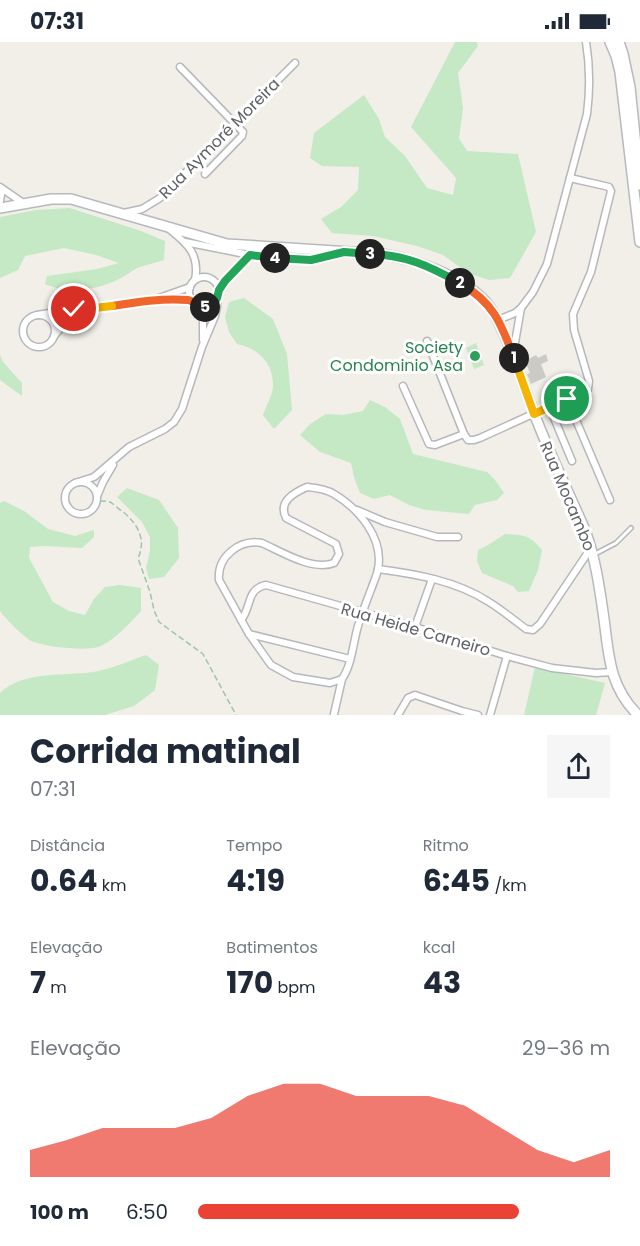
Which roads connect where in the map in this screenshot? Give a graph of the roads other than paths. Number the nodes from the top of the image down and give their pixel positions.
1 (586, 42) edge
2 (610, 42) edge
3 (619, 42) edge
4 (295, 63) dead end
5 (180, 67) dead end
6 (235, 122) junction
7 (205, 174) dead end
8 (570, 178) junction
9 (640, 185) edge
10 (1, 188) edge
11 (23, 203) junction
12 (1, 204) edge
13 (120, 214) junction
14 (168, 228) junction
15 (185, 242) junction
16 (640, 242) edge
17 (344, 252) junction
18 (250, 255) junction
19 (195, 280) junction
20 (190, 287) junction
21 (219, 290) junction
22 (217, 298) junction
23 (156, 300) junction
24 (192, 300) junction
25 (199, 306) junction
26 (521, 308) junction
27 (85, 309) junction
28 (37, 315) junction
29 (498, 320) junction
30 (54, 336) junction
31 (427, 341) dead end
32 (202, 347) junction
33 (513, 354) junction
34 (403, 386) dead end
35 (567, 399) junction
36 (549, 406) junction
37 (534, 414) junction
38 (465, 435) junction
39 (118, 457) junction
40 (572, 461) dead end
41 (75, 483) junction
42 (96, 500) junction
43 (610, 500) dead end
44 (351, 507) junction
45 (631, 528) dead end
46 (458, 537) dead end
47 (592, 551) junction
48 (378, 569) junction
49 (432, 579) junction
50 (362, 613) junction
51 (241, 620) junction
52 (415, 627) junction
53 (249, 634) junction
54 (507, 656) junction
55 (350, 659) junction
56 (612, 672) junction
57 (342, 679) junction
58 (461, 713) edge
59 (334, 714) edge
60 (398, 715) edge
61 (478, 715) edge
62 (488, 715) edge
63 (638, 715) edge

1 - 8 street
2 - 16 main road
3 - 9 main road
4 - 6 street, Rua Aymoré Moreira
5 - 6 street
6 - 7 street
6 - 13 street, Rua Aymoré Moreira
8 - 26 street
8 - 35 street
10 - 11 street
10 - 12 street
11 - 12 main road
11 - 13 main road
13 - 14 main road, Rua Mocambo
14 - 15 street
14 - 17 main road, Rua Mocambo
15 - 18 street
15 - 19 street
17 - 18 street
17 - 29 main road, Rua Mocambo
18 - 21 street
19 - 20 street
19 - 21 street
20 - 23 street
20 - 24 street
21 - 22 street
22 - 25 street
22 - 32 street
23 - 24 street
23 - 27 street
24 - 25 street
25 - 32 street
26 - 29 street
26 - 33 street
27 - 28 street
27 - 30 street
28 - 30 street
28 - 30 street
29 - 33 main road, Rua Mocambo
31 - 38 street
32 - 39 street
33 - 37 main road, Rua Mocambo
34 - 38 street
35 - 36 street
35 - 43 street
36 - 37 street
36 - 40 street
37 - 38 street
37 - 47 main road, Rua Mocambo
39 - 41 street
39 - 42 street
41 - 42 street
41 - 42 street
44 - 46 street
44 - 48 street
44 - 51 street
45 - 47 lane
47 - 49 street
47 - 56 main road, Rua Mocambo
48 - 49 street
48 - 50 street
49 - 52 street
50 - 51 street, Rua Heide Carneiro
50 - 52 street, Rua Heide Carneiro
50 - 55 street
51 - 53 street
52 - 54 street, Rua Heide Carneiro
53 - 55 street
53 - 57 street
54 - 56 street, Rua Heide Carneiro
54 - 62 street
55 - 57 street
56 - 63 main road, Rua Mocambo
57 - 59 street
58 - 60 street
58 - 61 street

